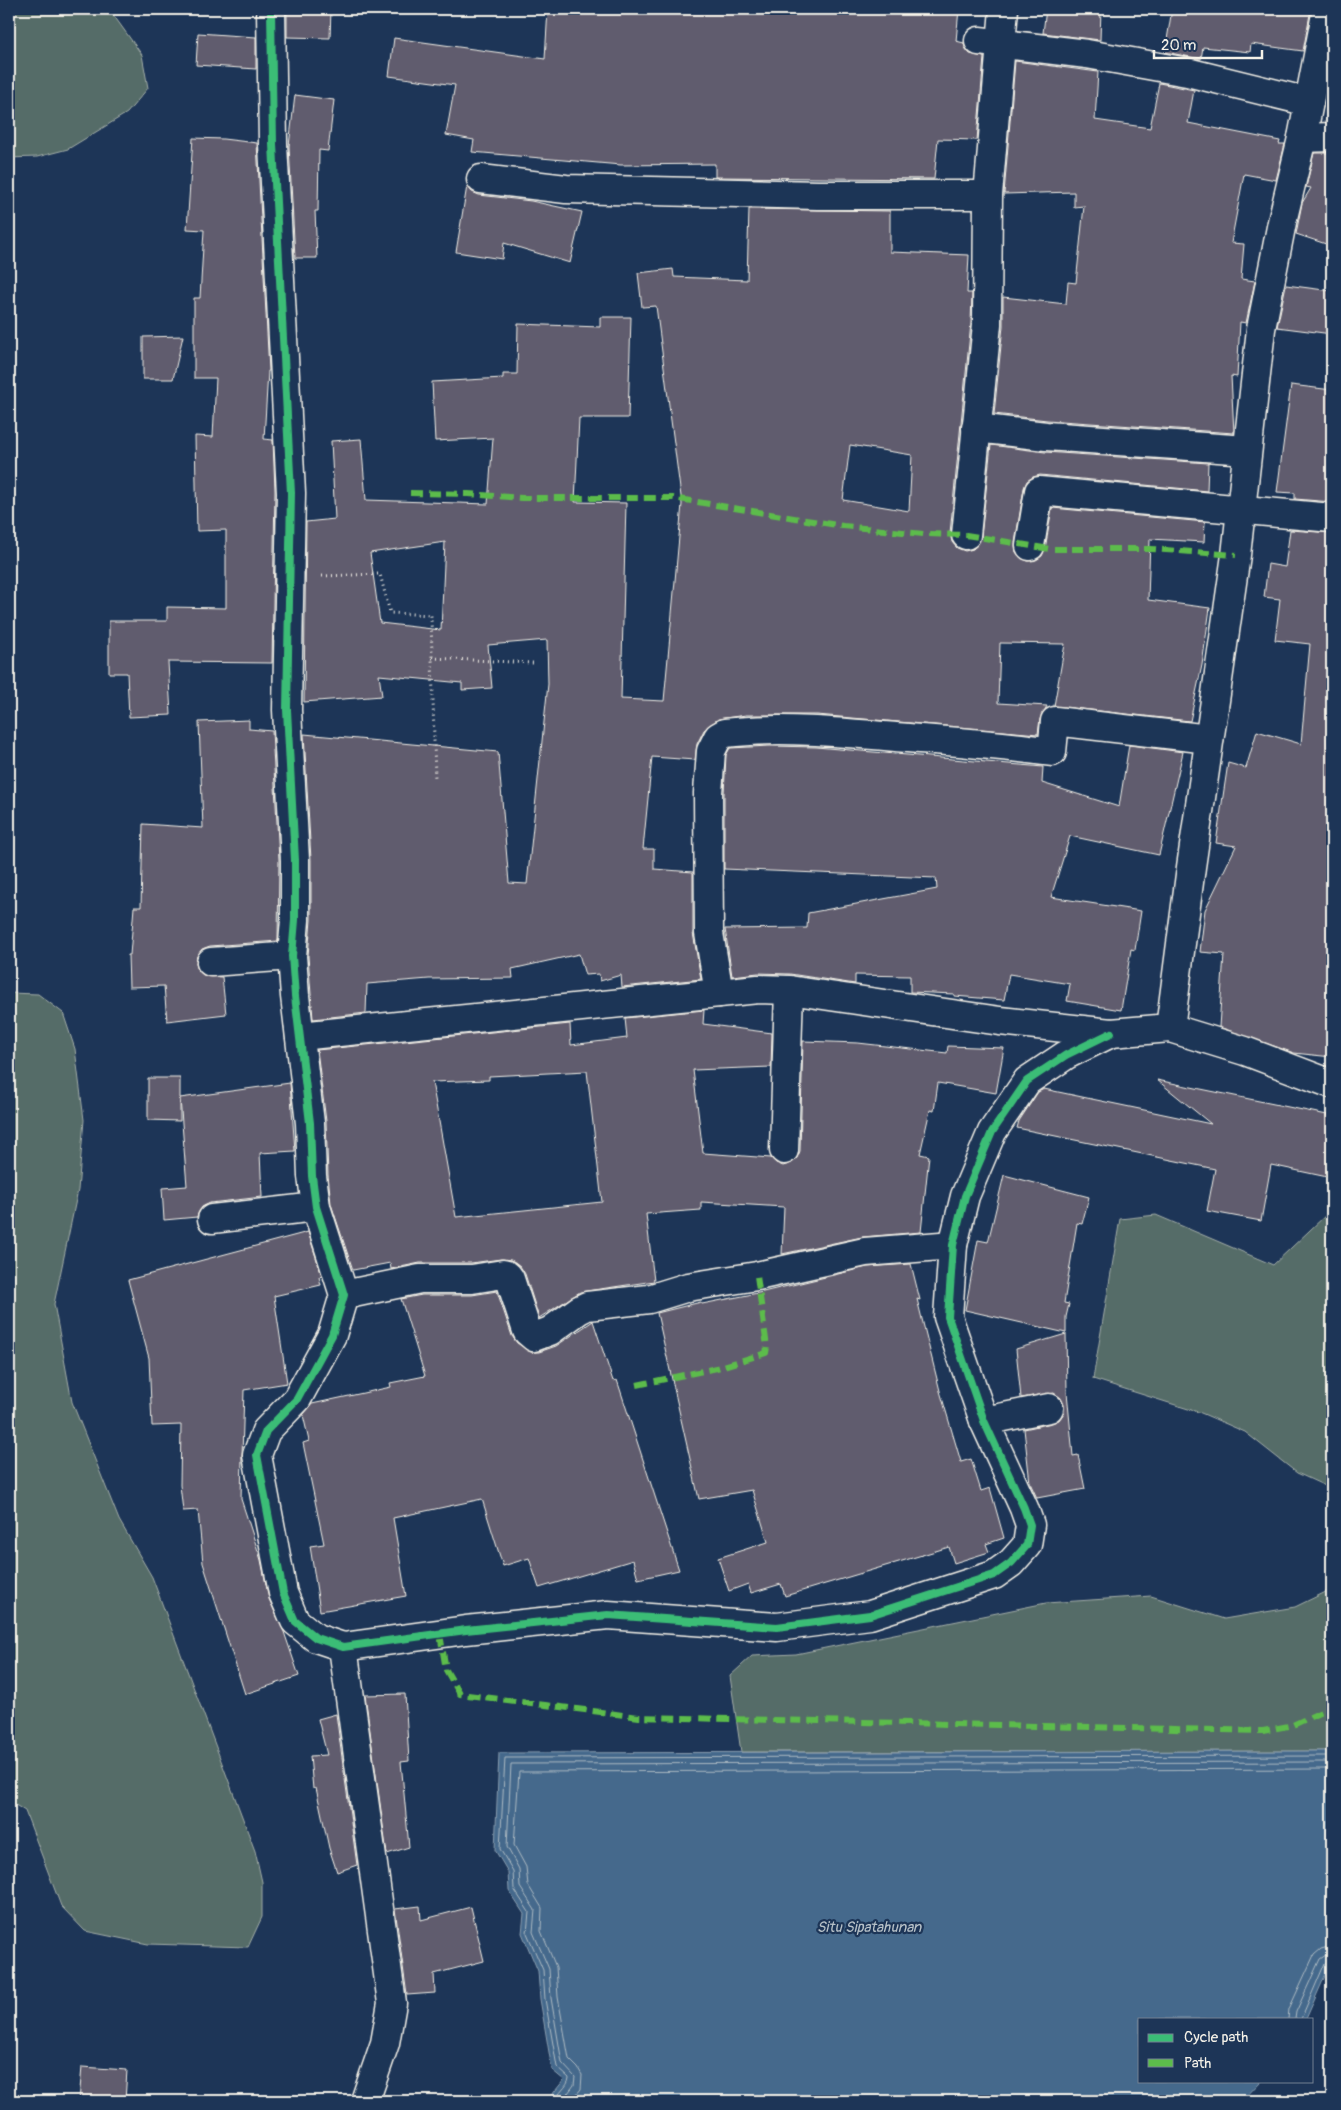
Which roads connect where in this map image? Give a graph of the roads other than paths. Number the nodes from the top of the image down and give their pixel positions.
1 (271, 9) edge
2 (1004, 9) edge
3 (1327, 9) edge
4 (991, 43) junction
5 (1309, 102) junction
6 (1332, 137) edge
7 (1302, 138) junction
8 (481, 180) dead end
9 (988, 195) junction
10 (976, 428) junction
11 (1247, 450) junction
12 (1240, 510) junction
13 (1332, 518) edge
14 (966, 535) dead end
15 (1030, 546) dead end
16 (1209, 739) junction
17 (292, 956) junction
18 (211, 962) dead end
19 (789, 990) junction
20 (720, 993) junction
21 (1170, 1028) junction
22 (1111, 1033) junction
23 (300, 1036) junction
24 (1332, 1084) edge
25 (784, 1150) dead end
26 (316, 1207) junction
27 (212, 1219) dead end
28 (953, 1245) junction
29 (344, 1296) junction
30 (1049, 1408) dead end
31 (984, 1421) junction
32 (343, 1647) junction
33 (365, 2101) edge

1 - 17 street
2 - 4 street
3 - 5 street
4 - 5 street
4 - 9 street
5 - 7 street
6 - 7 street
7 - 11 street
8 - 9 street
9 - 10 street
10 - 11 street
10 - 14 street
11 - 12 street
12 - 13 street
12 - 15 street
12 - 16 street
16 - 20 street
16 - 21 street
17 - 18 street
17 - 23 street
19 - 20 street
19 - 22 street
19 - 25 street
20 - 23 street
21 - 22 street
21 - 24 street
22 - 28 street
23 - 26 street
26 - 27 street
26 - 29 street
28 - 29 street
28 - 31 street
29 - 32 street
30 - 31 street
31 - 32 street
32 - 33 street

